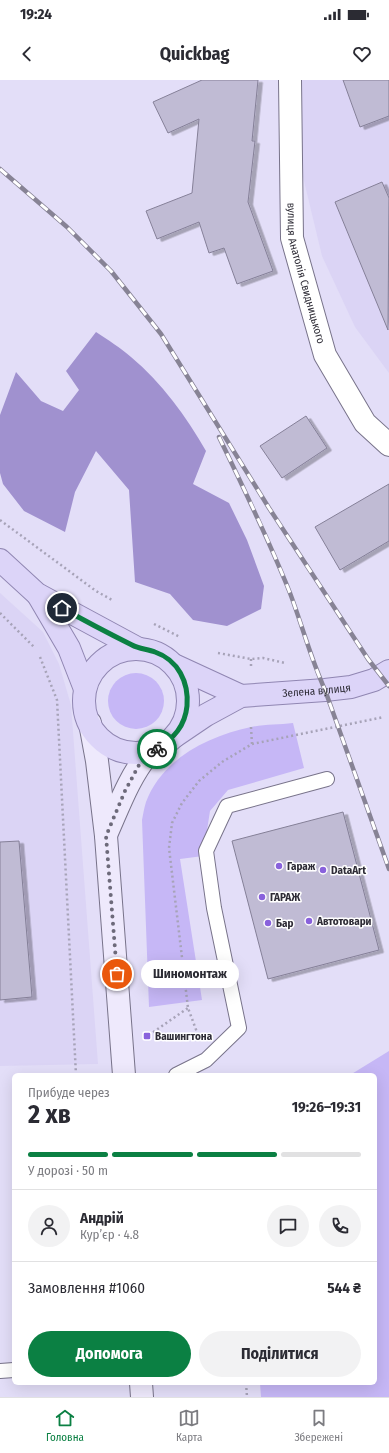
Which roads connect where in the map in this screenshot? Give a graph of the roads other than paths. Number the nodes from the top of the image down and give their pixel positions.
1 (290, 80) edge
2 (389, 445) edge
3 (0, 560) edge
4 (37, 594) junction
5 (137, 648) junction
6 (176, 666) junction
7 (389, 671) edge
8 (85, 689) junction
9 (241, 696) junction
10 (90, 723) junction
11 (171, 739) junction
12 (149, 752) junction
13 (327, 778) dead end
14 (106, 836) junction
15 (124, 1073) edge
16 (180, 1073) edge
17 (12, 1370) edge
18 (0, 1371) edge
19 (141, 1385) edge
20 (142, 1397) edge

1 - 2 street, вулиця Анатолія Свидницького
3 - 4 main road
4 - 5 main road
4 - 8 main road
5 - 6 main road
5 - 8 main road
6 - 9 main road, Зелена вулиця
6 - 11 main road
7 - 9 main road, Зелена вулиця
8 - 10 main road
9 - 11 main road, Зелена вулиця
10 - 12 main road
10 - 14 main road
11 - 12 main road
12 - 14 main road
13 - 16 lane
14 - 15 main road
17 - 18 lane
19 - 20 main road

